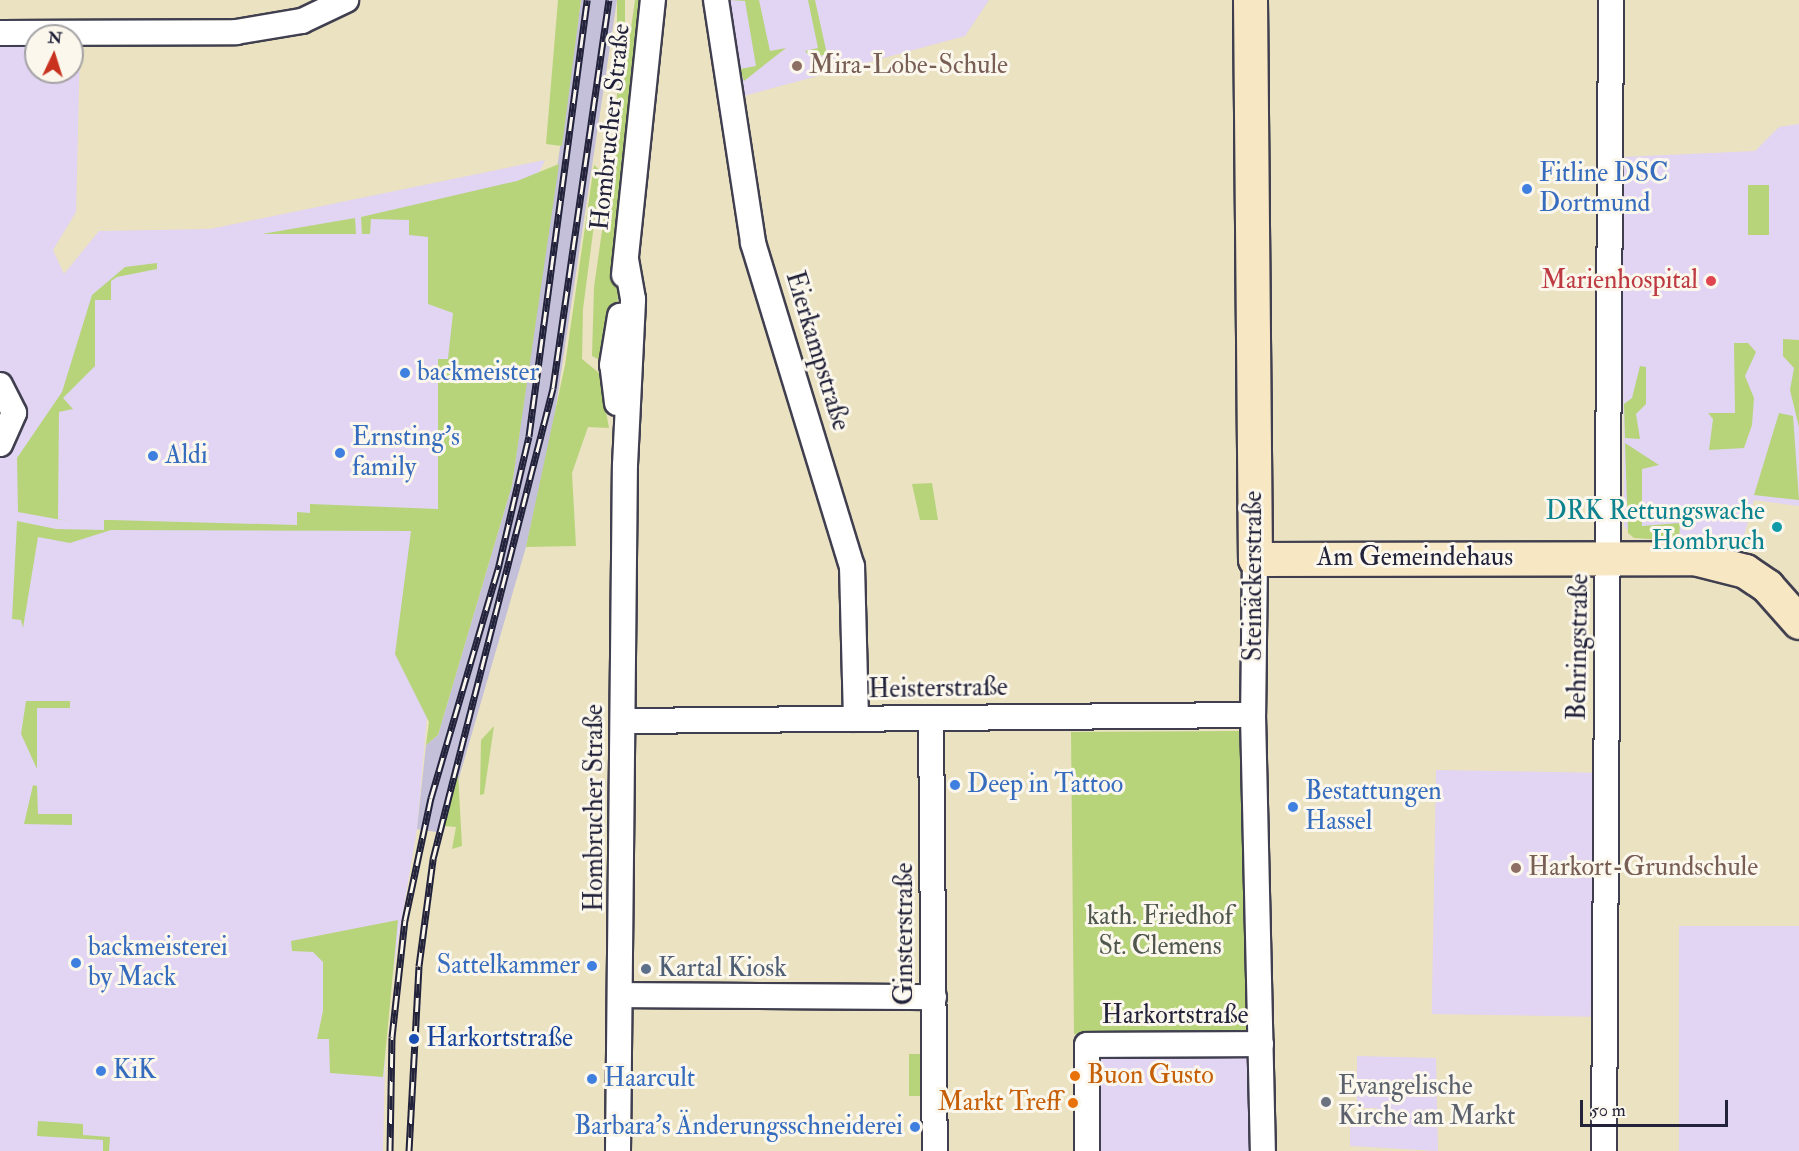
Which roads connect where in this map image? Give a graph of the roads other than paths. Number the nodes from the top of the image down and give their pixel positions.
1 (346, 0) edge
2 (653, 0) edge
3 (716, 0) edge
4 (1250, 0) edge
5 (1611, 0) edge
6 (0, 33) edge
7 (0, 385) edge
8 (0, 444) edge
9 (1610, 557) junction
10 (1255, 559) junction
11 (1799, 622) edge
12 (1253, 715) junction
13 (940, 717) junction
14 (856, 719) junction
15 (624, 721) junction
16 (622, 995) junction
17 (933, 997) junction
18 (1261, 1044) junction
19 (618, 1151) edge
20 (934, 1151) edge
21 (1087, 1151) edge
22 (1263, 1151) edge
23 (1604, 1151) edge

1 - 6 street
2 - 15 street, Hombrucher Straße
3 - 14 street, Eierkampstraße
4 - 10 street, Steinäckerstraße
5 - 9 street, Behringstraße
7 - 8 street
9 - 10 street, Am Gemeindehaus
9 - 11 street, Am Gemeindehaus
9 - 23 street, Behringstraße
10 - 12 street, Steinäckerstraße
12 - 13 street, Heisterstraße
12 - 18 street, Steinäckerstraße
13 - 14 street, Heisterstraße
13 - 17 street, Ginsterstraße
14 - 15 street, Heisterstraße
15 - 16 street, Hombrucher Straße
16 - 17 street
16 - 19 street, Hombrucher Straße
17 - 20 street, Ginsterstraße
18 - 21 street, Harkortstraße
18 - 22 street, Steinäckerstraße

